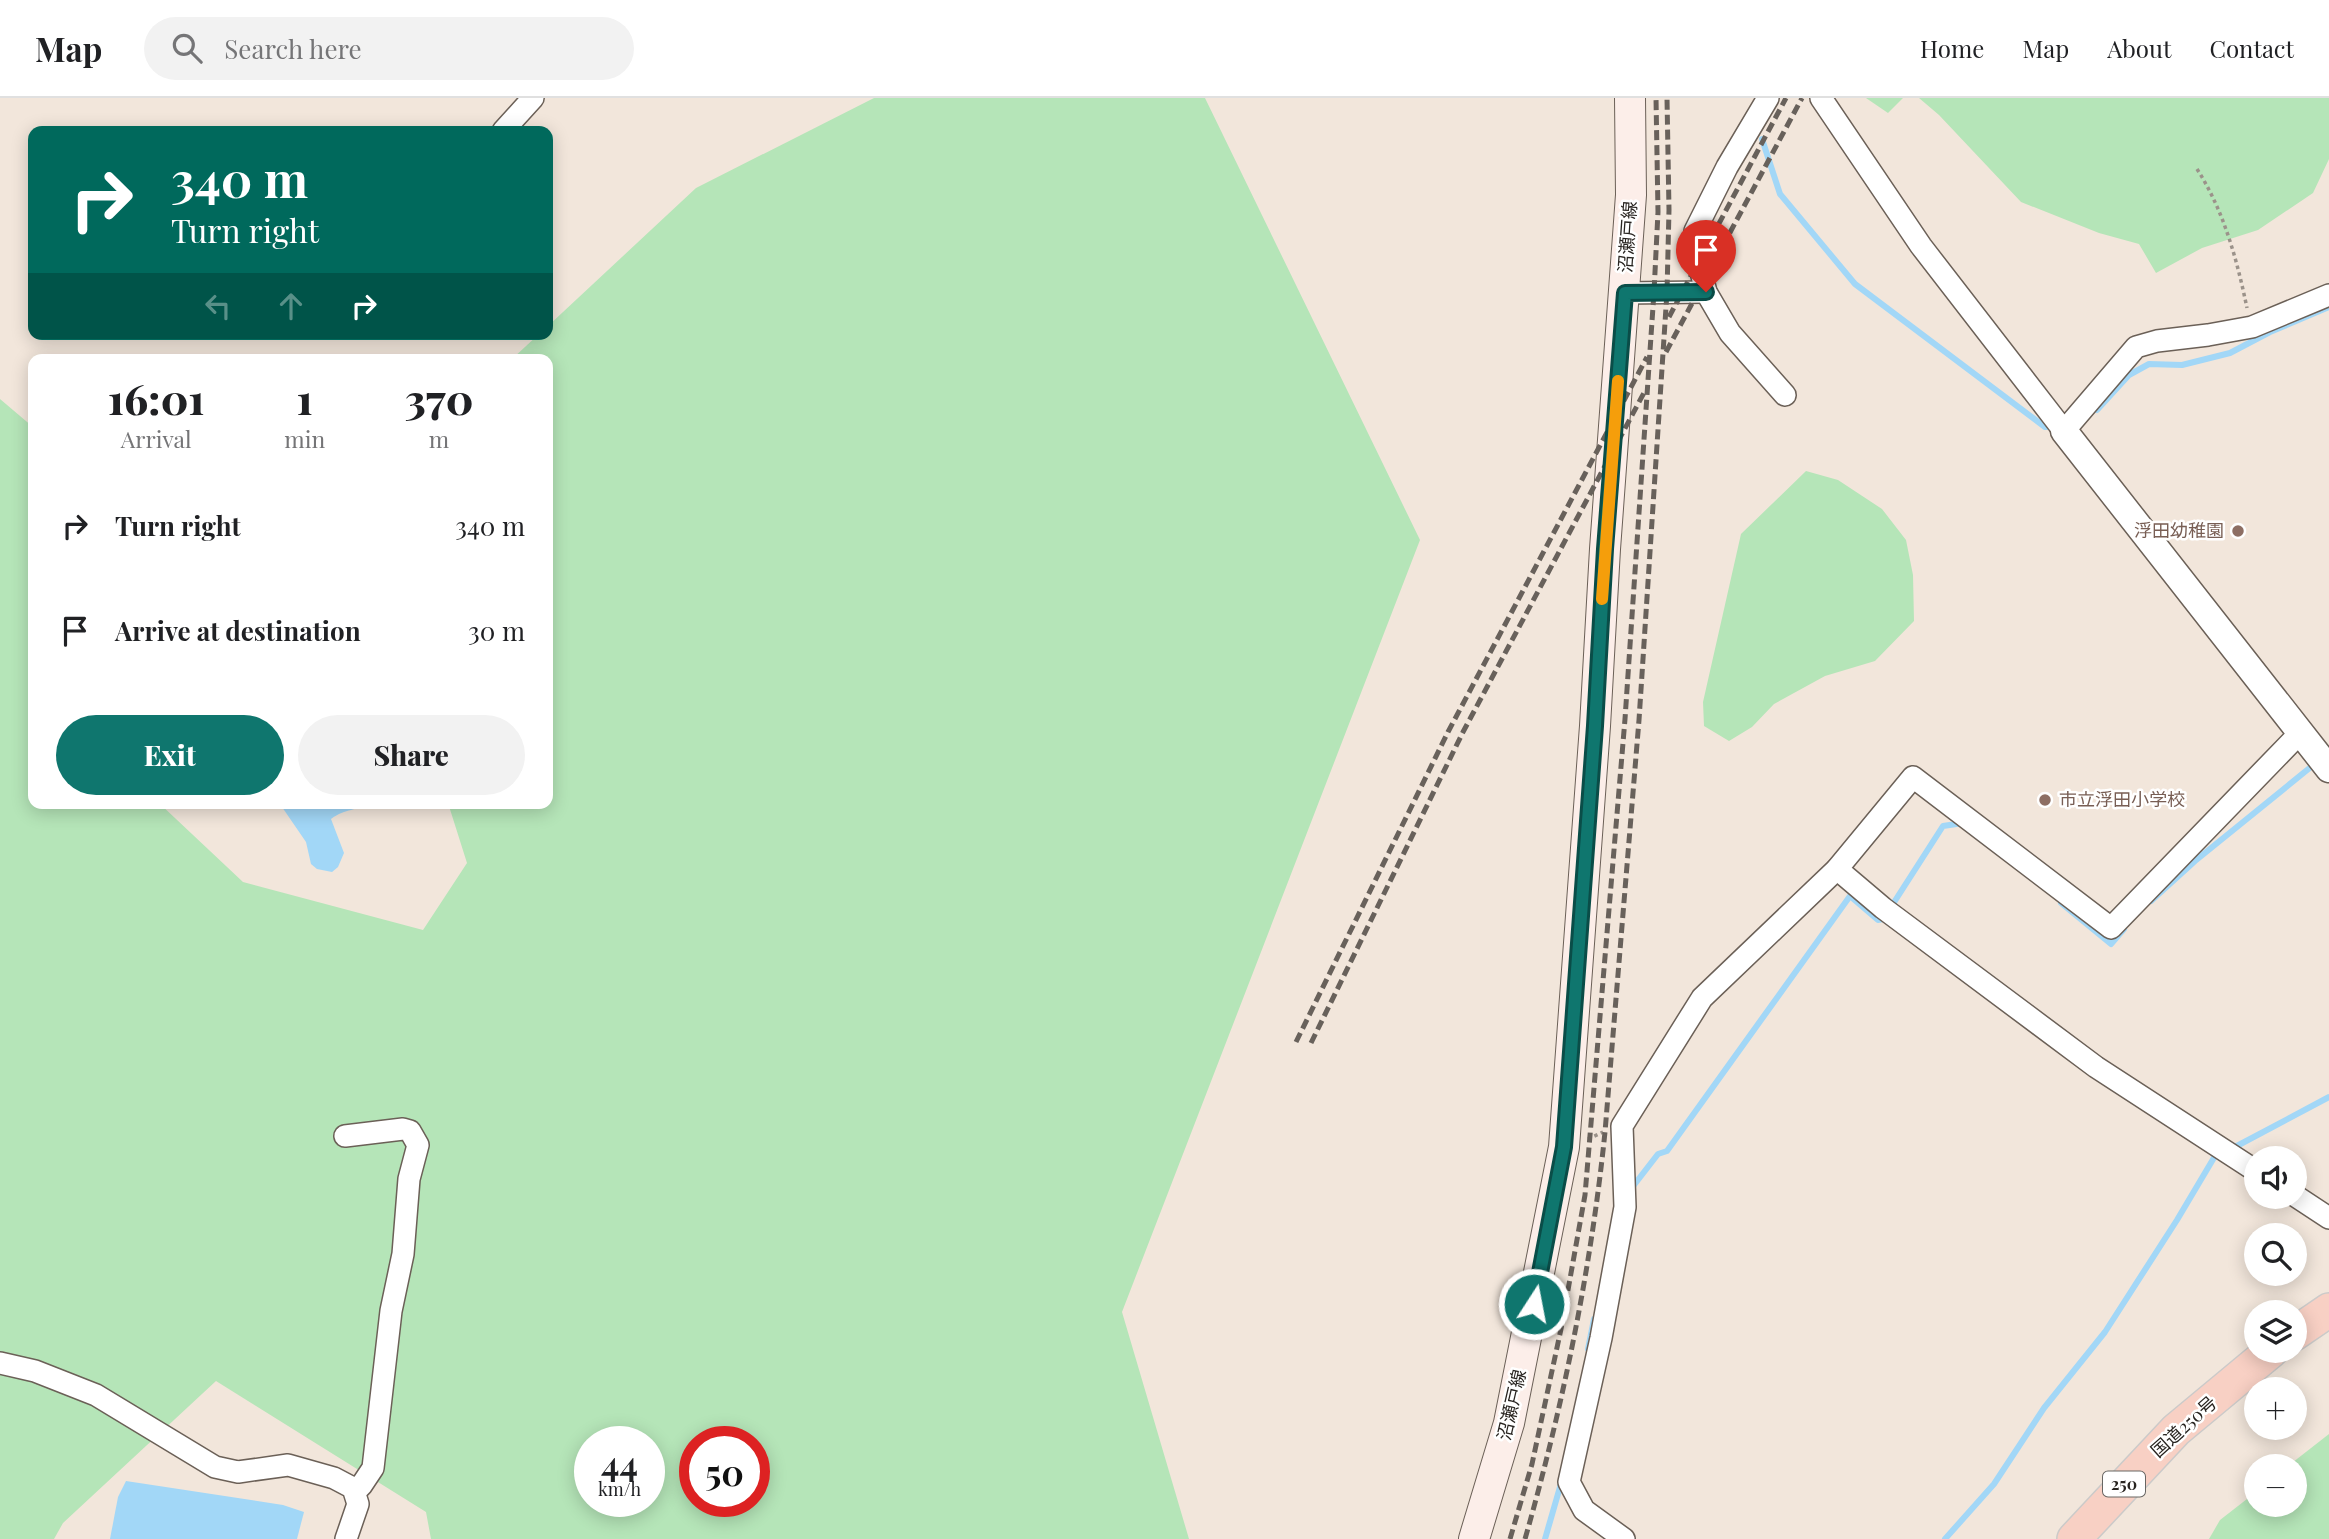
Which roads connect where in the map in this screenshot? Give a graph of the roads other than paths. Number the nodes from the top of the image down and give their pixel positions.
1 (533, 98) edge
2 (1630, 98) edge
3 (1768, 98) edge
4 (1821, 98) edge
5 (508, 126) edge
6 (1706, 292) junction
7 (1625, 293) junction
8 (2329, 295) edge
9 (1786, 395) dead end
10 (2064, 430) junction
11 (2317, 754) edge
12 (1837, 869) junction
13 (345, 1136) dead end
14 (2244, 1163) edge
15 (2307, 1204) edge
16 (2329, 1219) edge
17 (2329, 1310) edge
18 (2307, 1325) edge
19 (0, 1363) edge
20 (2257, 1363) edge
21 (353, 1488) junction
22 (346, 1539) edge
23 (1475, 1539) edge
24 (1624, 1539) edge
25 (2074, 1539) edge

1 - 5 street
2 - 7 main road, 沼瀬戸線
3 - 6 street
4 - 10 street
6 - 7 street
6 - 9 street
7 - 23 main road, 沼瀬戸線
8 - 10 street
10 - 11 street
11 - 12 street
12 - 14 street
12 - 24 street
13 - 21 street
15 - 16 street
17 - 18 highway
19 - 21 street
20 - 25 highway, 国道250号 / 250
21 - 22 street

